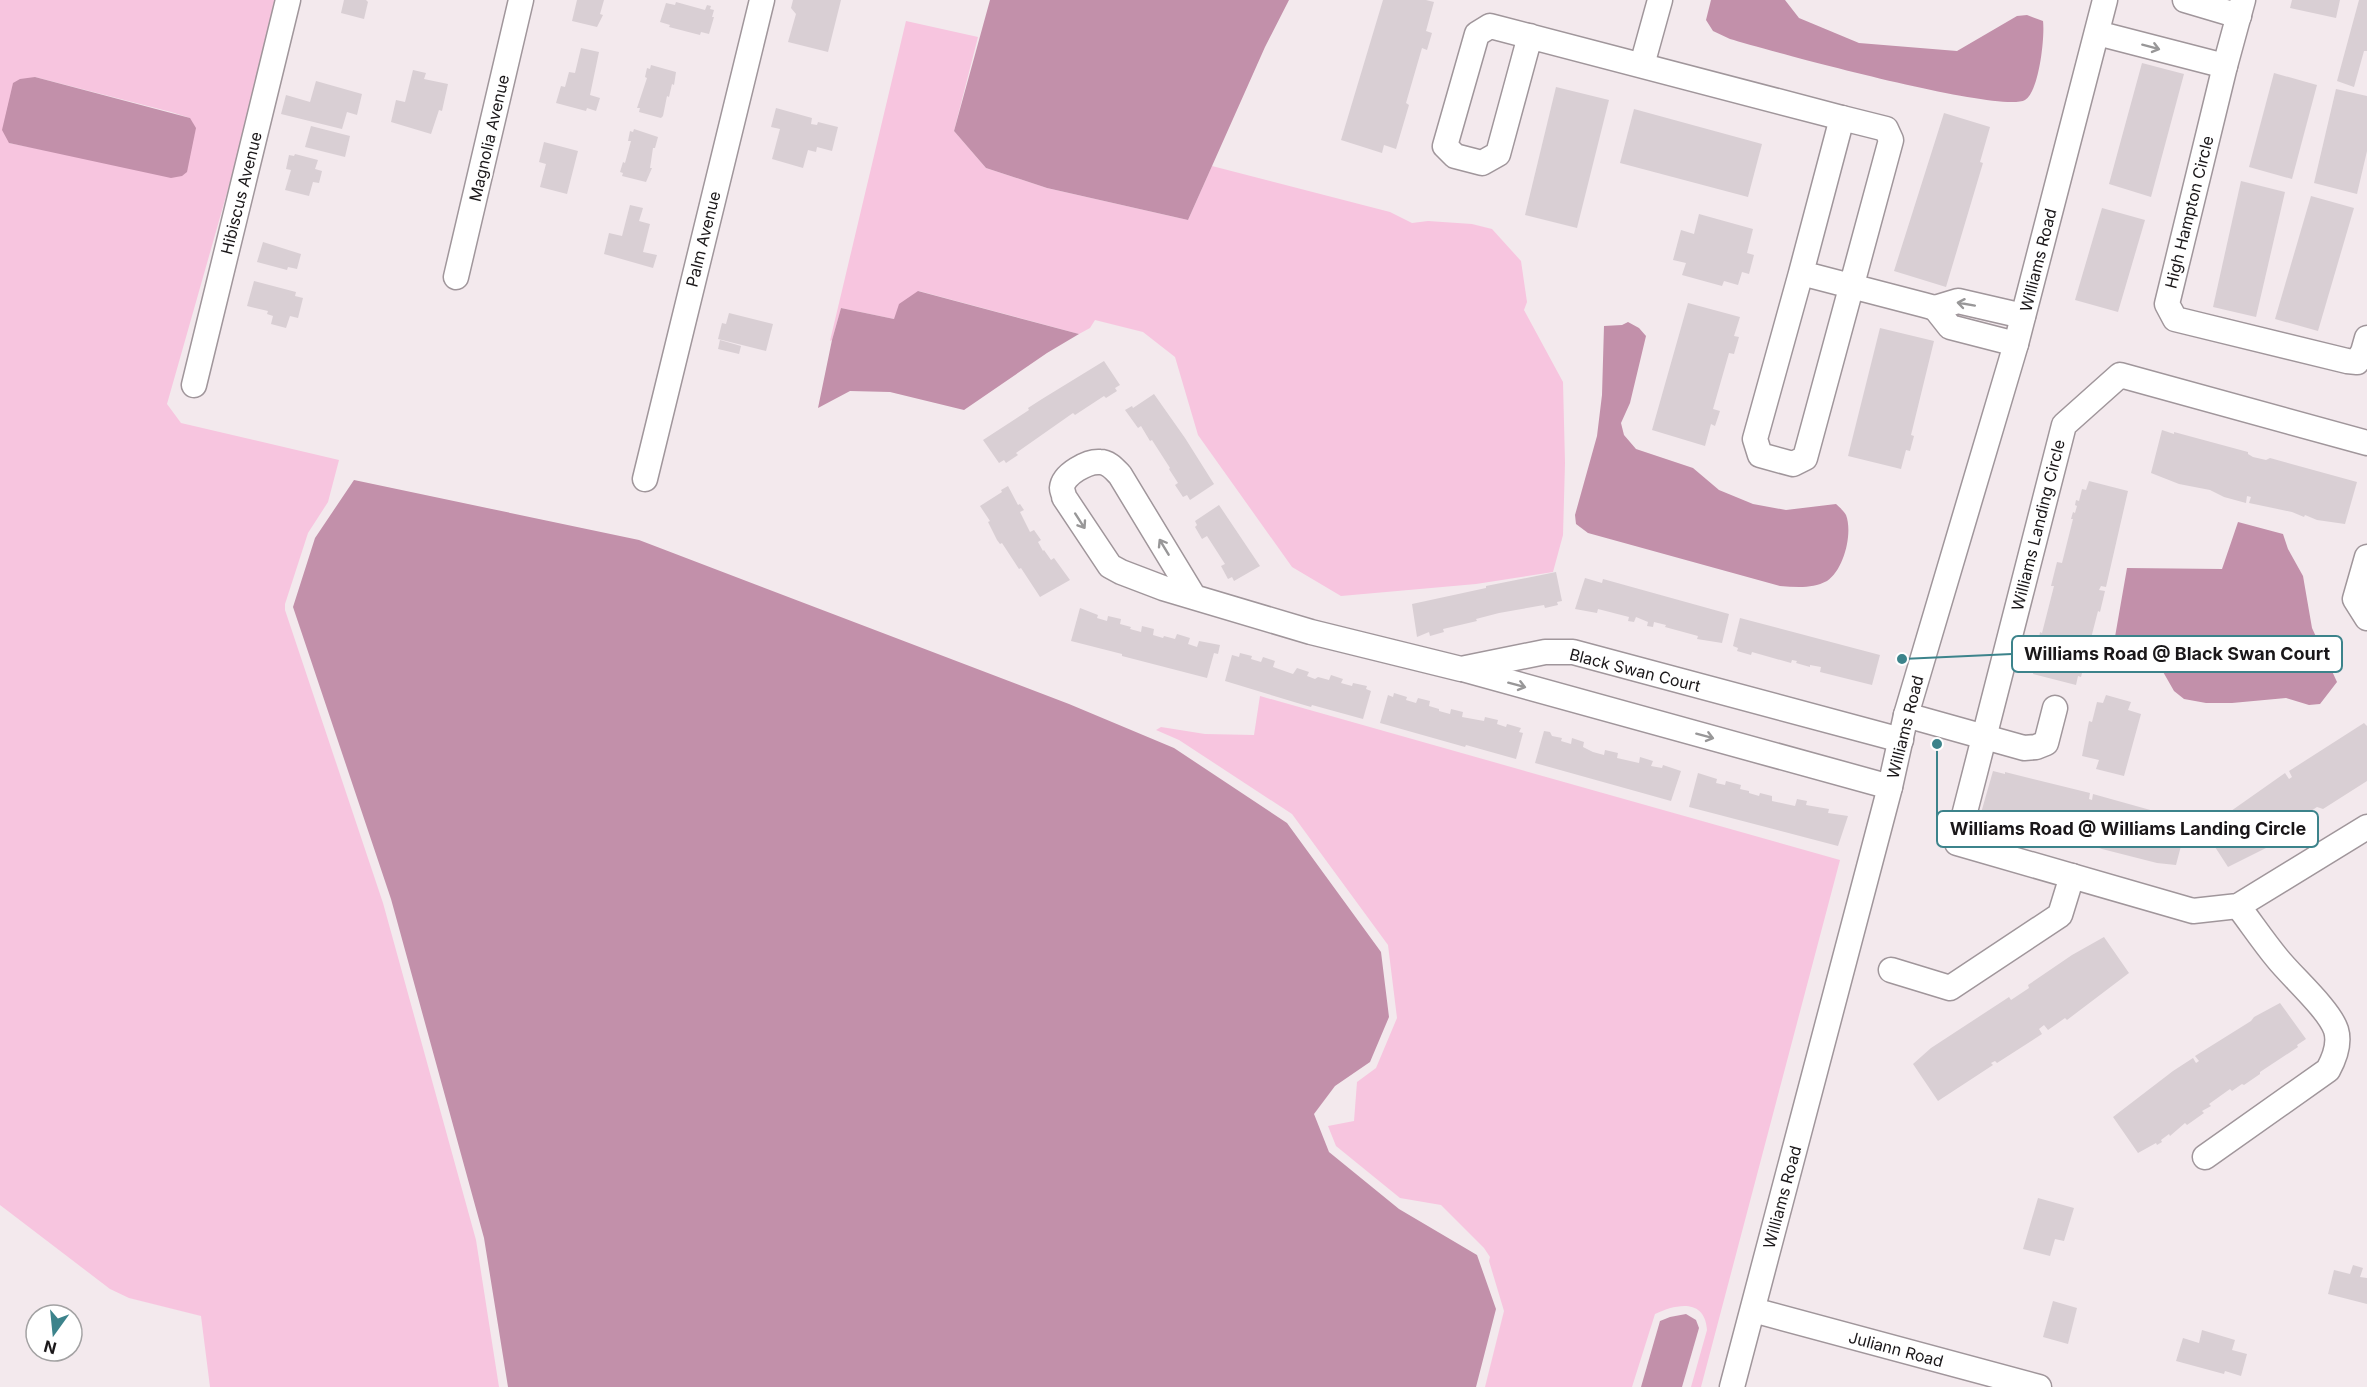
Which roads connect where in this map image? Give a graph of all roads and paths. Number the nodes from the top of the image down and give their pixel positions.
1 (288, 0) edge
2 (521, 0) edge
3 (762, 0) edge
4 (1660, 0) edge
5 (2105, 0) edge
6 (2185, 0) edge
7 (2241, 8) edge
8 (2097, 33) junction
9 (1530, 36) junction
10 (1642, 65) junction
11 (2225, 66) junction
12 (1842, 117) junction
13 (1800, 273) junction
14 (456, 277) dead end
15 (1850, 286) junction
16 (1935, 308) junction
17 (2023, 316) junction
18 (2367, 338) edge
19 (2016, 344) junction
20 (194, 386) dead end
21 (2367, 443) edge
22 (645, 479) dead end
23 (2367, 557) edge
24 (1194, 597) junction
25 (2367, 618) edge
26 (1461, 669) junction
27 (2055, 708) dead end
28 (1906, 715) junction
29 (1984, 736) junction
30 (1901, 740) junction
31 (1890, 787) junction
32 (2367, 827) edge
33 (2072, 876) junction
34 (2238, 906) junction
35 (1891, 970) dead end
36 (2205, 1157) dead end
37 (1753, 1310) junction
38 (1732, 1387) edge
39 (2039, 1387) edge

1 - 20 street, Hibiscus Avenue
2 - 14 street, Magnolia Avenue
3 - 22 street, Palm Avenue
4 - 10 street
5 - 8 street, Williams Road
6 - 7 street
7 - 11 street, High Hampton Circle
8 -> 11 street
8 - 17 street, Williams Road
9 - 9 street
9 - 10 street
10 - 12 street
11 - 18 street, High Hampton Circle
12 - 13 street
12 - 15 street
13 - 15 street
13 - 15 street
15 - 16 street
17 -> 16 street
16 - 19 street
17 - 19 street, Williams Road
19 - 28 street, Williams Road
21 - 29 street, Williams Landing Circle
23 - 25 street
24 -> 24 street, Black Swan Court
24 - 26 street, Black Swan Court
26 - 30 street, Black Swan Court
26 -> 31 street
27 - 29 street
28 - 29 street
28 - 30 street, Williams Road
29 - 33 street, Williams Landing Circle
30 - 31 street, Williams Road
31 - 37 street, Williams Road
32 - 34 street, Williams Landing Circle
33 - 34 street, Williams Landing Circle
33 - 35 street
34 - 36 street
37 - 38 street, Williams Road
37 - 39 street, Juliann Road

